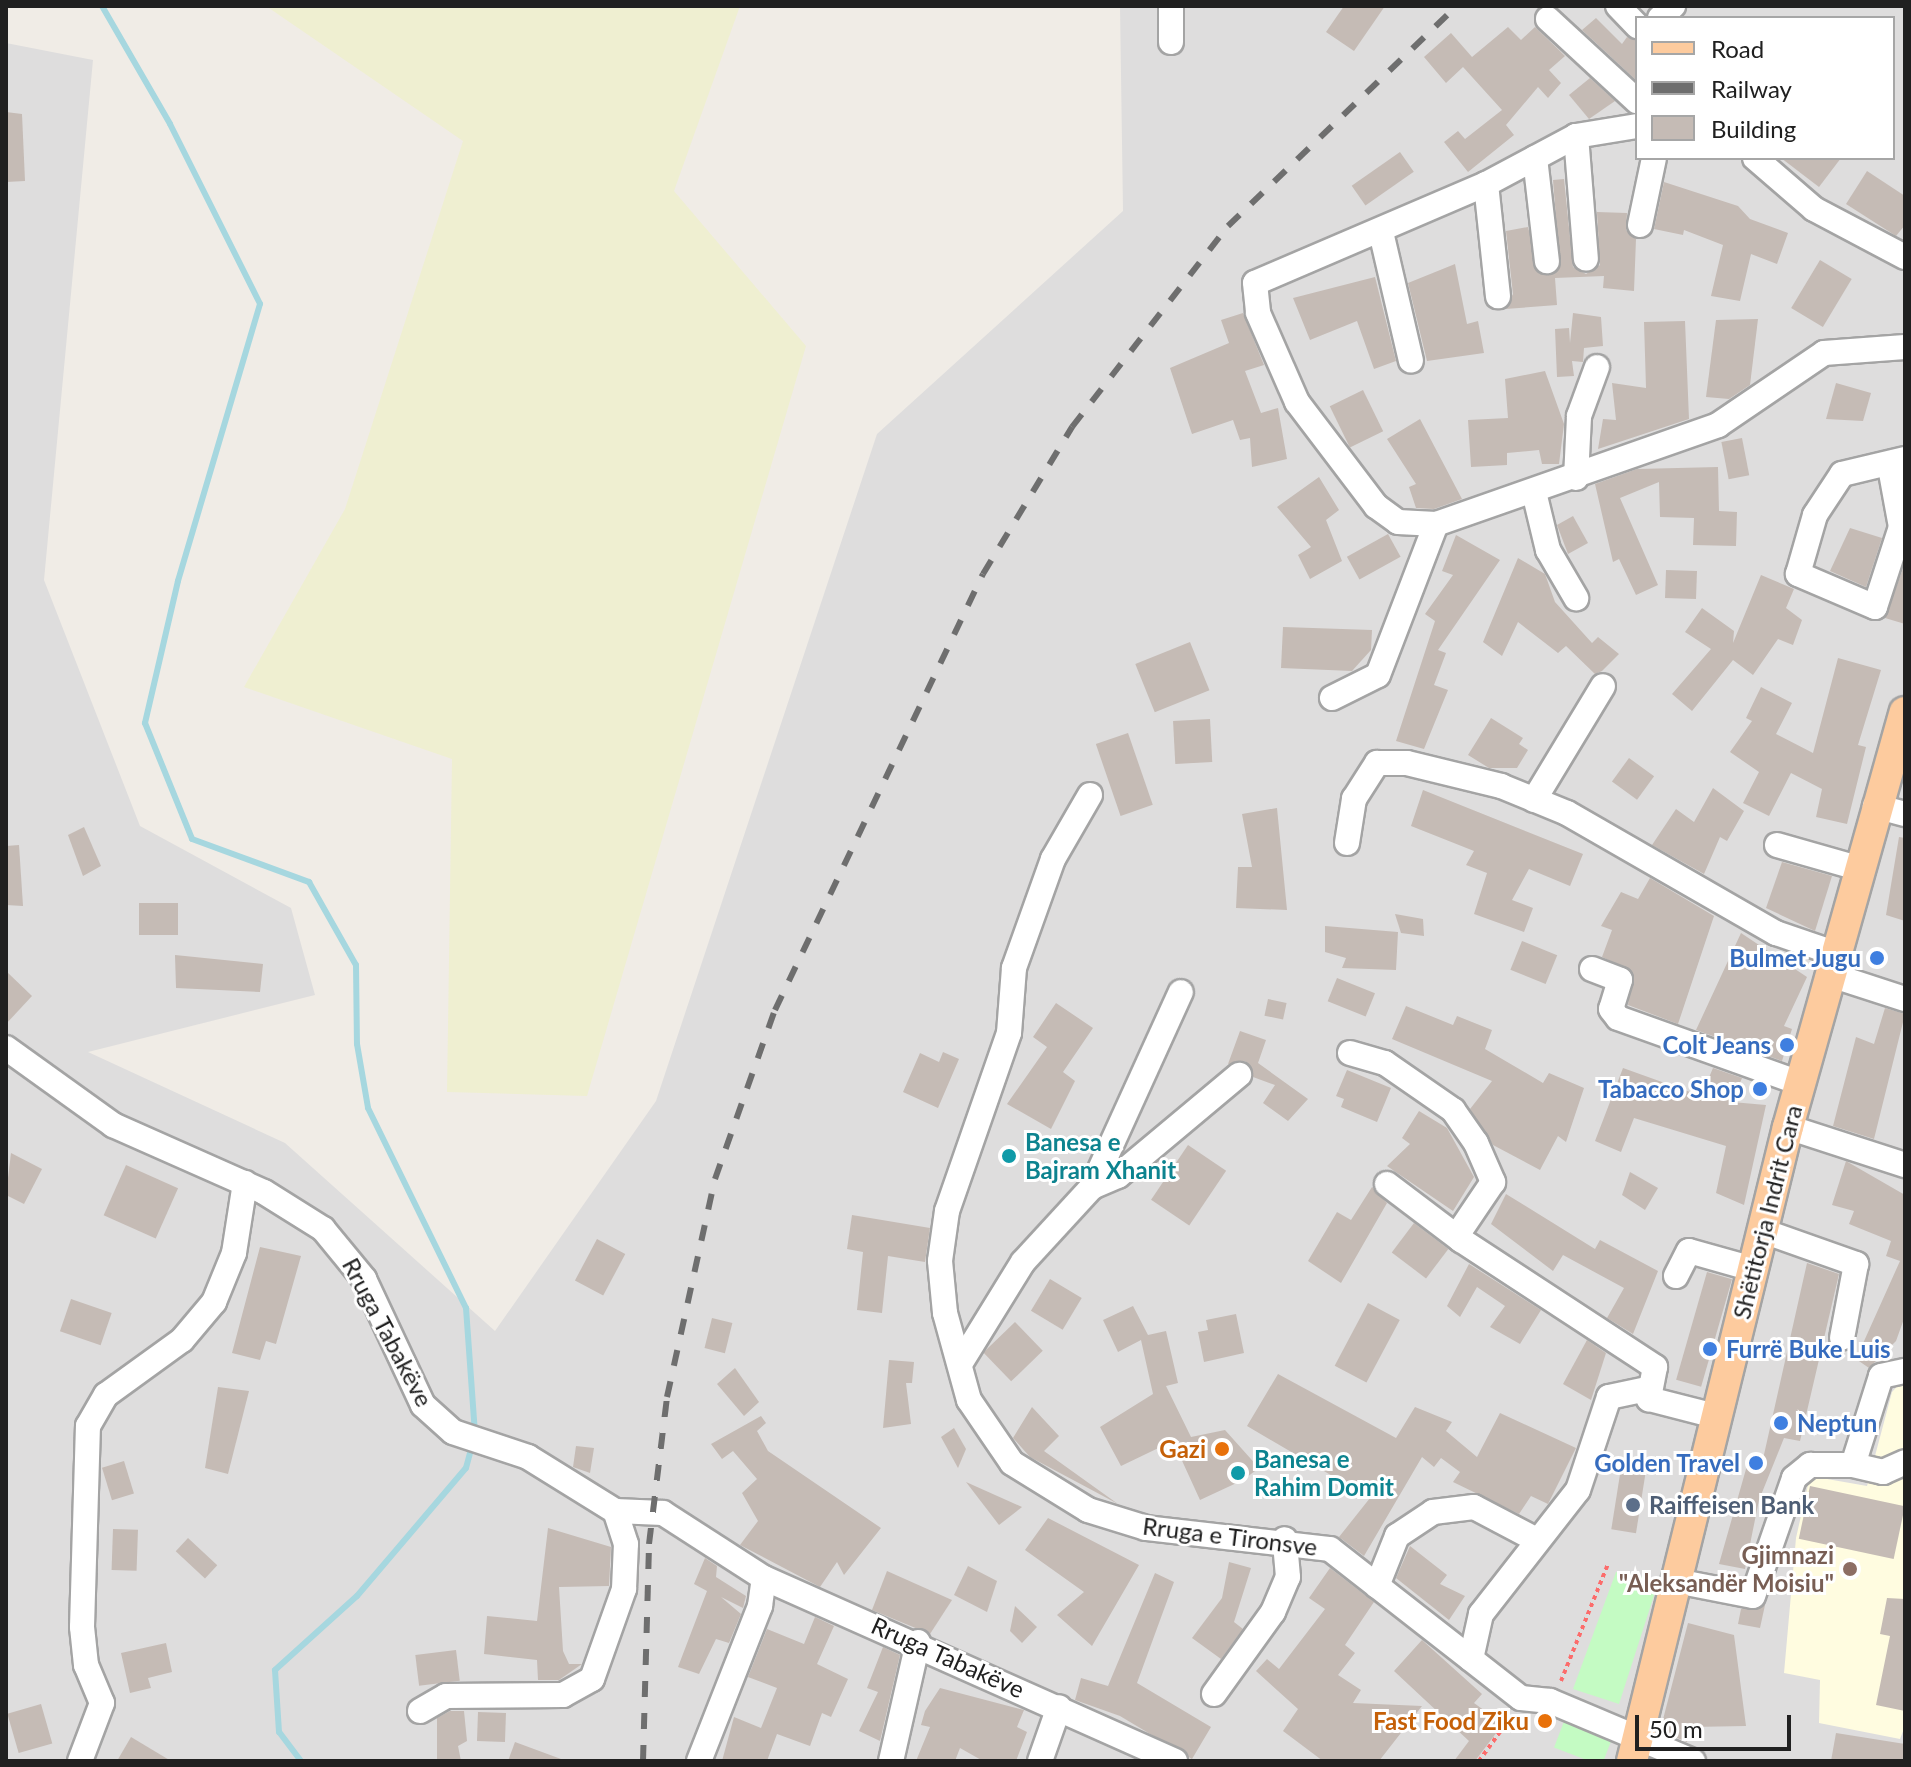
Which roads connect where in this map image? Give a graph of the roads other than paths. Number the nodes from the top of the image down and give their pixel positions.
1 (1171, 6) edge
2 (1618, 6) edge
3 (1548, 19) dead end
4 (1635, 24) edge
5 (1171, 42) dead end
6 (1635, 99) edge
7 (1635, 126) edge
8 (1576, 136) junction
9 (1535, 158) junction
10 (1654, 160) edge
11 (1757, 160) edge
12 (1486, 184) junction
13 (1640, 225) dead end
14 (1381, 232) junction
15 (1905, 257) edge
16 (1586, 259) dead end
17 (1547, 261) dead end
18 (1498, 296) dead end
19 (1904, 343) edge
20 (1411, 361) dead end
21 (1597, 367) dead end
22 (1898, 463) edge
23 (1576, 478) junction
24 (1534, 492) junction
25 (1436, 524) junction
26 (1576, 598) dead end
27 (1603, 686) dead end
28 (1332, 698) dead end
29 (1905, 712) edge
30 (1090, 795) dead end
31 (1534, 800) junction
32 (1875, 806) junction
33 (1905, 814) edge
34 (1347, 843) dead end
35 (1777, 845) dead end
36 (1858, 868) junction
37 (1834, 964) junction
38 (1592, 969) dead end
39 (1181, 992) dead end
40 (1905, 999) edge
41 (6, 1048) edge
42 (1350, 1053) dead end
43 (1239, 1075) dead end
44 (1800, 1083) junction
45 (1788, 1127) junction
46 (1905, 1165) edge
47 (245, 1183) junction
48 (1387, 1184) dead end
49 (1092, 1187) junction
50 (1763, 1231) junction
51 (1461, 1240) junction
52 (1753, 1269) junction
53 (1676, 1276) dead end
54 (1842, 1338) dead end
55 (960, 1364) junction
56 (1905, 1371) edge
57 (1648, 1389) junction
58 (1715, 1416) junction
59 (1905, 1462) edge
60 (1853, 1465) junction
61 (615, 1511) junction
62 (1285, 1539) junction
63 (1535, 1539) junction
64 (764, 1578) junction
65 (1676, 1581) junction
66 (1377, 1586) junction
67 (918, 1642) junction
68 (1471, 1659) junction
69 (1214, 1694) dead end
70 (1059, 1707) junction
71 (420, 1711) dead end
72 (1635, 1748) edge
73 (80, 1761) edge
74 (699, 1761) edge
75 (891, 1761) edge
76 (1040, 1761) edge
77 (1175, 1761) edge
78 (1693, 1761) edge

1 - 5 street
2 - 4 street
3 - 6 street
7 - 8 street
8 - 9 street
8 - 16 street
9 - 12 street
9 - 17 street
10 - 13 street
11 - 15 street
12 - 14 street
12 - 18 street
14 - 20 street
14 - 25 street
19 - 23 street
21 - 23 street
22 - 22 street
23 - 24 street
24 - 25 street
24 - 26 street
25 - 28 street
27 - 31 street
29 - 32 main road, Shëtitorja Indrit Cara
30 - 55 street, Rruga e Tironsve
31 - 34 street
31 - 37 street
32 - 33 street
32 - 36 main road, Shëtitorja Indrit Cara
35 - 36 street
36 - 37 main road, Shëtitorja Indrit Cara
37 - 40 street
37 - 44 main road, Shëtitorja Indrit Cara
38 - 44 street
39 - 49 street
41 - 47 street, Rruga Tabakëve
42 - 51 street
43 - 49 street
44 - 45 main road, Shëtitorja Indrit Cara
45 - 46 street
45 - 50 main road, Shëtitorja Indrit Cara
47 - 61 street, Rruga Tabakëve
47 - 73 street
48 - 51 street
49 - 55 street
50 - 52 main road, Shëtitorja Indrit Cara
50 - 54 street
51 - 57 street
52 - 53 street
52 - 58 main road, Shëtitorja Indrit Cara
55 - 62 street, Rruga e Tironsve
56 - 60 street
57 - 58 street
57 - 63 street
58 - 65 main road, Shëtitorja Indrit Cara
59 - 60 street
60 - 65 street
61 - 64 street, Rruga Tabakëve
61 - 71 street
62 - 66 street, Rruga e Tironsve
62 - 69 street
63 - 66 street
63 - 68 street
64 - 67 street, Rruga Tabakëve
64 - 74 street
65 - 72 main road, Shëtitorja Indrit Cara
66 - 68 street, Rruga e Tironsve
67 - 70 street, Rruga Tabakëve
67 - 75 street
68 - 72 street, Rruga e Tironsve
70 - 76 street
70 - 77 street, Rruga Tabakëve
72 - 78 street

